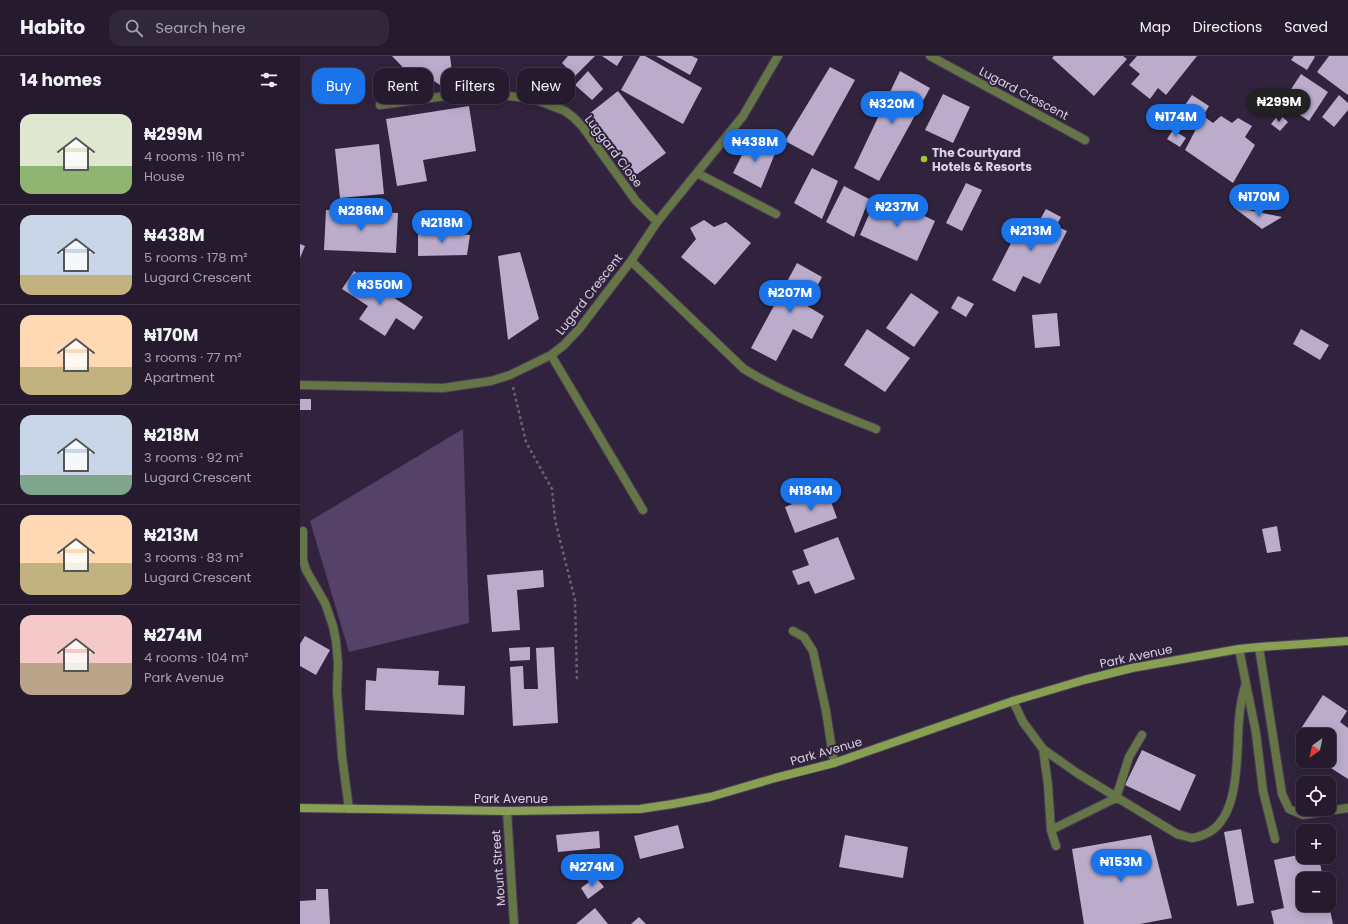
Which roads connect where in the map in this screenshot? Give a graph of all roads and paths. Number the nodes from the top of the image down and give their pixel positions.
1 (778, 56) edge
2 (930, 56) edge
3 (380, 105) dead end
4 (1085, 140) dead end
5 (697, 173) junction
6 (776, 214) dead end
7 (657, 222) junction
8 (631, 261) junction
9 (551, 355) junction
10 (510, 375) junction
11 (300, 386) edge
12 (876, 429) dead end
13 (643, 510) dead end
14 (303, 531) dead end
15 (793, 631) dead end
16 (1348, 641) edge
17 (1259, 647) junction
18 (1239, 649) junction
19 (577, 680) dead end
20 (1246, 684) junction
21 (1013, 701) junction
22 (1142, 735) dead end
23 (1043, 749) junction
24 (834, 763) junction
25 (1116, 798) junction
26 (300, 808) edge
27 (1348, 808) edge
28 (349, 809) junction
29 (507, 811) junction
30 (1051, 830) junction
31 (1275, 839) dead end
32 (1056, 846) dead end
33 (514, 924) edge

1 - 5 street, Lugard Crescent
2 - 4 street, Lugard Crescent
3 - 7 street, Luggard Close
5 - 6 street
5 - 7 street, Lugard Crescent
7 - 8 street, Lugard Crescent
8 - 9 street, Lugard Crescent
8 - 12 street
9 - 10 street, Lugard Crescent
9 - 13 street
10 - 11 street, Lugard Crescent
10 - 19 path
14 - 28 street
15 - 24 street
16 - 17 street, Park Avenue
17 - 18 street, Park Avenue
17 - 27 street
18 - 20 street
18 - 21 street, Park Avenue
20 - 25 street
20 - 31 street
21 - 23 street
21 - 24 street, Park Avenue
22 - 25 street
23 - 25 street
23 - 30 street
24 - 29 street, Park Avenue
25 - 30 street
26 - 28 street, Park Avenue
28 - 29 street, Park Avenue
29 - 33 street, Mount Street
30 - 32 street

